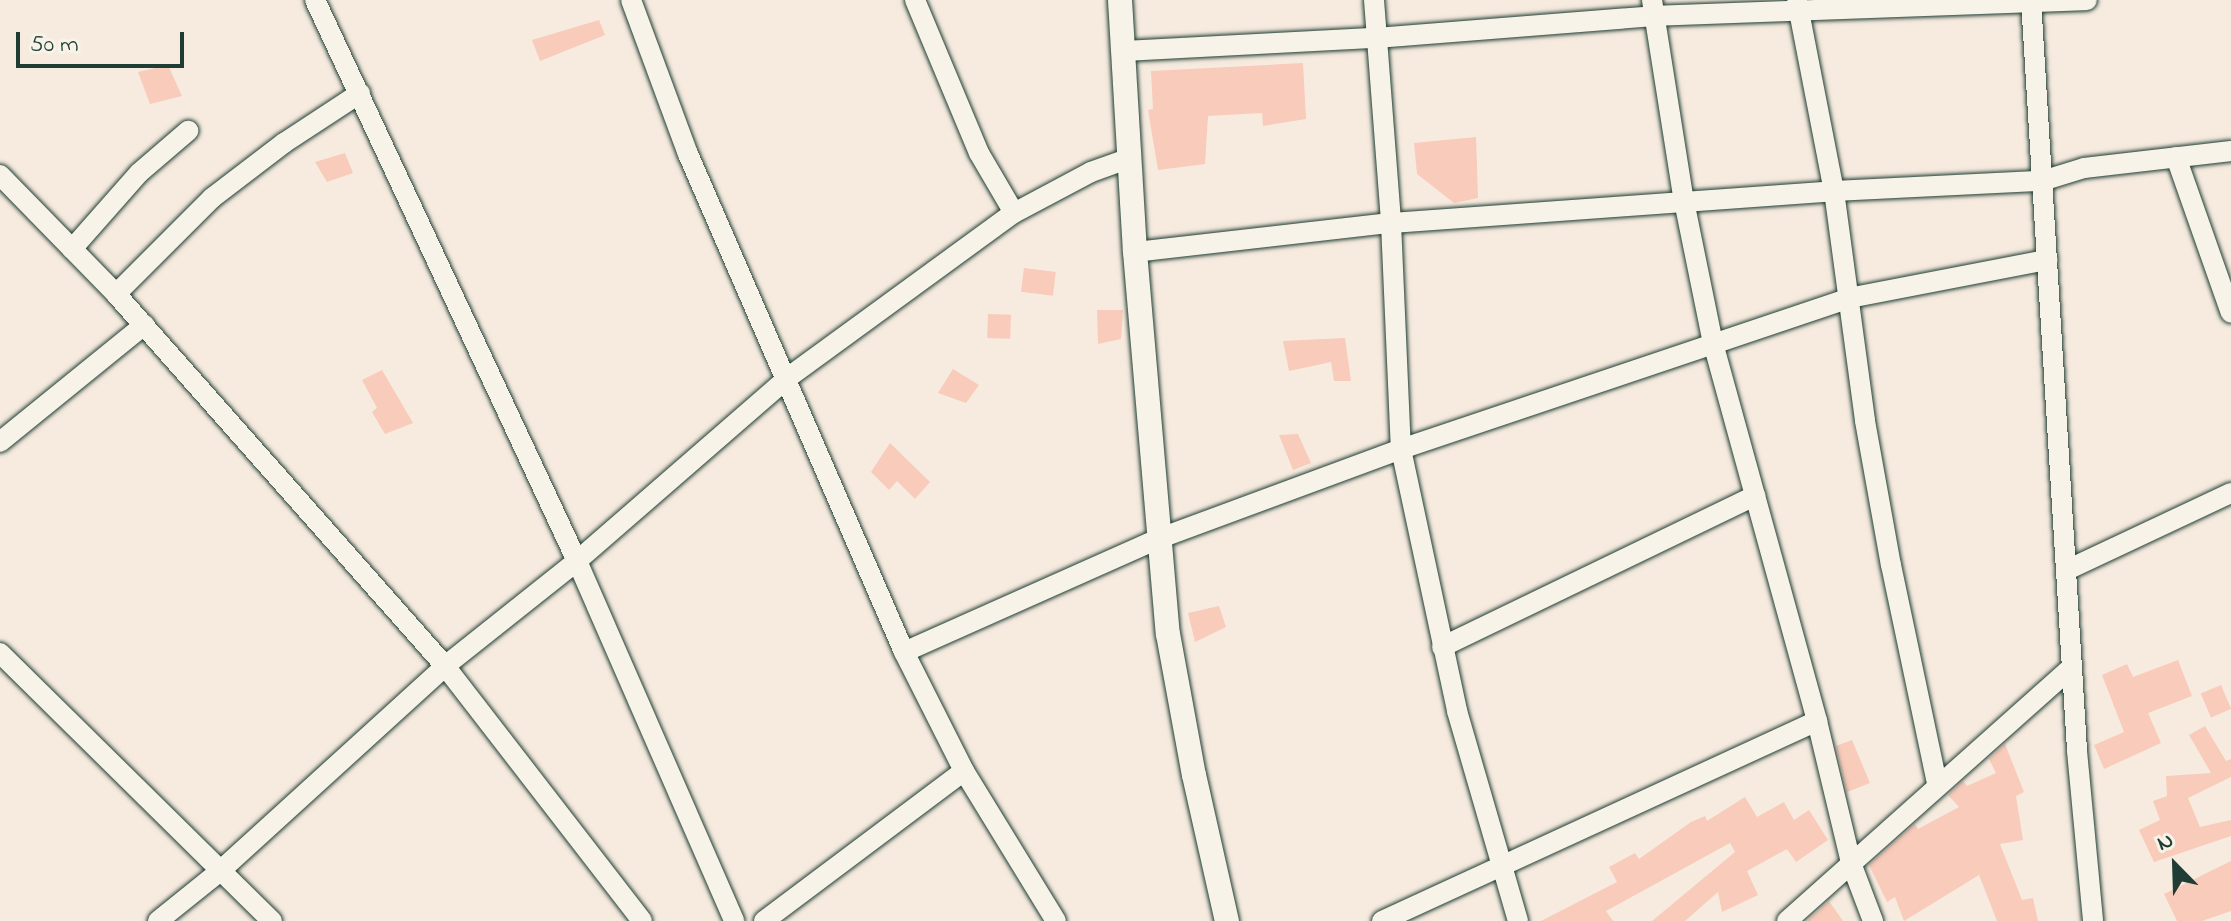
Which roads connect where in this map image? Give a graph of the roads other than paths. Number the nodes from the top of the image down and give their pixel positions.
1 (315, 0) edge
2 (631, 0) edge
3 (915, 0) edge
4 (1120, 0) edge
5 (1374, 0) edge
6 (2087, 0) edge
7 (2031, 2) edge
8 (1797, 6) edge
9 (1653, 8) edge
10 (1376, 38) junction
11 (1124, 51) junction
12 (360, 93) junction
13 (188, 131) dead end
14 (2231, 151) edge
15 (2176, 157) junction
16 (1130, 158) junction
17 (0, 175) edge
18 (2042, 181) junction
19 (1834, 191) junction
20 (1684, 201) junction
21 (1014, 213) junction
22 (1391, 223) junction
23 (72, 249) junction
24 (1135, 252) junction
25 (2047, 260) junction
26 (116, 294) junction
27 (1849, 298) junction
28 (2231, 313) edge
29 (144, 325) junction
30 (1713, 343) junction
31 (786, 379) junction
32 (0, 442) edge
33 (1401, 449) junction
34 (2231, 493) edge
35 (1755, 496) junction
36 (1158, 539) junction
37 (577, 561) junction
38 (2067, 570) junction
39 (1442, 647) junction
40 (904, 652) junction
41 (0, 653) edge
42 (445, 666) junction
43 (2071, 668) junction
44 (1817, 721) junction
45 (964, 771) junction
46 (1937, 784) junction
47 (1851, 863) junction
48 (1502, 867) junction
49 (219, 872) junction
50 (158, 921) edge
51 (272, 921) edge
52 (642, 921) edge
53 (734, 921) edge
54 (764, 921) edge
55 (1056, 921) edge
56 (1227, 921) edge
57 (1382, 921) edge
58 (1518, 921) edge
59 (1787, 921) edge
60 (1873, 921) edge
61 (2093, 921) edge

1 - 12 street
2 - 31 street
3 - 21 street
4 - 11 street
5 - 10 street
6 - 7 street
7 - 8 street
7 - 18 street
8 - 9 street
8 - 19 street
9 - 10 street
9 - 20 street
10 - 11 street
10 - 22 street
11 - 16 street
12 - 26 street
12 - 37 street
13 - 23 street
14 - 15 street
15 - 18 street
15 - 28 street
16 - 21 street
16 - 24 street
17 - 23 street
18 - 19 street
18 - 25 street
19 - 20 street
19 - 27 street
20 - 22 street
20 - 30 street
21 - 31 street
22 - 24 street
22 - 33 street
23 - 26 street
24 - 36 street
25 - 27 street
25 - 38 street
26 - 29 street
27 - 30 street
27 - 46 street
29 - 32 street
29 - 42 street
30 - 33 street
30 - 35 street
31 - 37 street
31 - 40 street
33 - 36 street
33 - 39 street
34 - 38 street
35 - 39 street
35 - 44 street
36 - 40 street
36 - 56 street
37 - 42 street
37 - 53 street
38 - 43 street
39 - 48 street
40 - 45 street
41 - 49 street
42 - 49 street
42 - 52 street
43 - 46 street
43 - 61 street
44 - 47 street
44 - 48 street
45 - 54 street
45 - 55 street
46 - 47 street
47 - 59 street
47 - 60 street
48 - 57 street
48 - 58 street
49 - 50 street
49 - 51 street

